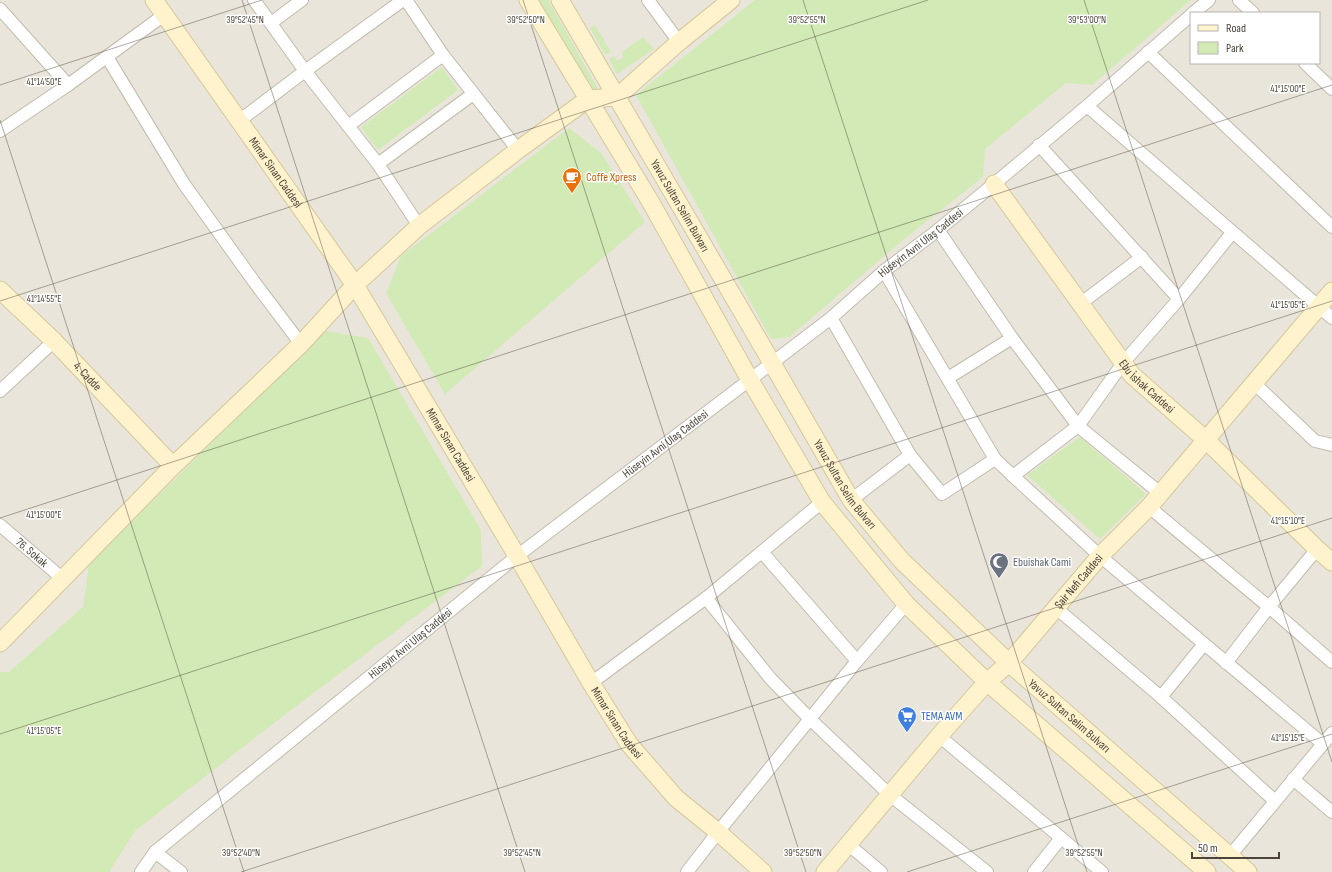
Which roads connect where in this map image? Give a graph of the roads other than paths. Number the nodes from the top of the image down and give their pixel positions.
1 (154, 0) edge
2 (254, 0) edge
3 (302, 0) edge
4 (403, 0) edge
5 (406, 0) edge
6 (528, 0) edge
7 (560, 0) edge
8 (648, 0) edge
9 (731, 0) edge
10 (1209, 0) edge
11 (1239, 0) edge
12 (0, 9) edge
13 (1194, 12) edge
14 (1252, 12) edge
15 (164, 15) junction
16 (1190, 16) edge
17 (271, 22) junction
18 (679, 42) junction
19 (1148, 52) junction
20 (443, 55) junction
21 (107, 57) junction
22 (1306, 64) edge
23 (305, 71) junction
24 (68, 85) junction
25 (1332, 89) edge
26 (473, 94) junction
27 (617, 97) junction
28 (588, 99) junction
29 (1087, 106) junction
30 (239, 121) junction
31 (348, 126) junction
32 (0, 131) edge
33 (1039, 145) junction
34 (518, 150) junction
35 (378, 164) junction
36 (994, 184) junction
37 (419, 226) junction
38 (1332, 227) edge
39 (938, 230) junction
40 (1232, 232) junction
41 (1142, 257) junction
42 (884, 271) junction
43 (355, 285) junction
44 (0, 290) edge
45 (1332, 291) edge
46 (1179, 299) junction
47 (1080, 304) junction
48 (1318, 306) junction
49 (831, 318) junction
50 (1332, 318) edge
51 (1012, 338) junction
52 (54, 341) junction
53 (301, 344) junction
54 (1123, 363) junction
55 (772, 364) junction
56 (948, 378) junction
57 (750, 380) junction
58 (1254, 383) junction
59 (0, 391) edge
60 (1078, 426) junction
61 (1206, 440) junction
62 (1332, 445) edge
63 (910, 455) junction
64 (995, 458) junction
65 (173, 466) junction
66 (1013, 476) junction
67 (1160, 493) junction
68 (851, 500) junction
69 (822, 502) junction
70 (1149, 507) junction
71 (0, 525) edge
72 (1317, 549) junction
73 (762, 552) junction
74 (517, 556) junction
75 (1100, 556) junction
76 (1332, 562) edge
77 (63, 579) junction
78 (706, 598) junction
79 (906, 604) junction
80 (1269, 607) junction
81 (1056, 608) junction
82 (0, 643) edge
83 (1204, 644) junction
84 (857, 661) junction
85 (1332, 662) edge
86 (1009, 663) junction
87 (1226, 663) junction
88 (987, 682) junction
89 (591, 683) junction
90 (1161, 697) junction
91 (810, 719) junction
92 (1332, 733) edge
93 (939, 736) junction
94 (1323, 744) junction
95 (1293, 780) junction
96 (890, 795) junction
97 (1275, 801) junction
98 (1332, 812) edge
99 (718, 832) junction
100 (1062, 838) junction
101 (848, 844) junction
102 (155, 852) junction
103 (1230, 857) junction
104 (142, 872) edge
105 (181, 872) edge
106 (687, 872) edge
107 (763, 872) edge
108 (826, 872) edge
109 (881, 872) edge
110 (986, 872) edge
111 (1034, 872) edge
112 (1102, 872) edge
113 (1207, 872) edge
114 (1248, 872) edge

1 - 15 main road, Mimar Sinan Caddesi
2 - 17 street
3 - 17 street
4 - 23 street
5 - 20 street
6 - 28 main road, Yavuz Sultan Selim Bulvarı
7 - 27 main road, Yavuz Sultan Selim Bulvarı
8 - 18 street
9 - 18 main road
10 - 13 street
11 - 14 street
12 - 24 street
15 - 21 street
15 - 30 main road, Mimar Sinan Caddesi
16 - 19 street, Hüseyin Avni Ulaş Caddesi
17 - 23 street
18 - 27 main road
19 - 29 street, Hüseyin Avni Ulaş Caddesi
19 - 38 street
20 - 26 street
20 - 31 street
21 - 24 street
21 - 53 street
22 - 25 street
23 - 30 street
23 - 31 street
24 - 32 street
26 - 34 street
26 - 35 street
27 - 28 main road
27 - 55 main road, Yavuz Sultan Selim Bulvarı
28 - 34 main road
28 - 57 main road, Yavuz Sultan Selim Bulvarı
29 - 33 street, Hüseyin Avni Ulaş Caddesi
29 - 40 street
30 - 43 main road, Mimar Sinan Caddesi
31 - 35 street
33 - 36 street, Hüseyin Avni Ulaş Caddesi
33 - 41 street
34 - 37 main road
35 - 37 street
36 - 39 street, Hüseyin Avni Ulaş Caddesi
36 - 47 main road, Ebu İshak Caddesi
37 - 43 main road
39 - 42 street, Hüseyin Avni Ulaş Caddesi
39 - 51 street
40 - 46 street
40 - 48 street
41 - 46 street
41 - 47 street
42 - 49 street, Hüseyin Avni Ulaş Caddesi
42 - 56 street
43 - 53 main road
43 - 74 main road, Mimar Sinan Caddesi
44 - 52 main road, 4. Cadde
45 - 48 main road, Şair Nefi Caddesi
46 - 54 street
47 - 54 main road, Ebu İshak Caddesi
48 - 50 street
48 - 58 main road, Şair Nefi Caddesi
49 - 55 street, Hüseyin Avni Ulaş Caddesi
49 - 63 street
51 - 56 street
51 - 60 street
52 - 59 street
52 - 65 main road, 4. Cadde
53 - 65 main road
54 - 60 street
54 - 61 main road, Ebu İshak Caddesi
55 - 57 street, Hüseyin Avni Ulaş Caddesi
55 - 68 main road, Yavuz Sultan Selim Bulvarı
56 - 64 street
57 - 69 main road, Yavuz Sultan Selim Bulvarı
57 - 74 street, Hüseyin Avni Ulaş Caddesi
58 - 61 main road, Şair Nefi Caddesi
58 - 62 street
60 - 66 street
60 - 67 street
61 - 67 main road, Şair Nefi Caddesi
61 - 72 main road, Ebu İshak Caddesi
63 - 64 street
63 - 68 street
64 - 66 street
65 - 77 main road
66 - 75 street
67 - 70 main road, Şair Nefi Caddesi
68 - 86 main road, Yavuz Sultan Selim Bulvarı
69 - 73 street
69 - 79 main road, Yavuz Sultan Selim Bulvarı
70 - 75 main road, Şair Nefi Caddesi
70 - 80 street
71 - 77 street, 76. Sokak
72 - 76 main road, Ebu İshak Caddesi
72 - 80 street
73 - 78 street
73 - 84 street
74 - 89 main road, Mimar Sinan Caddesi
74 - 102 street, Hüseyin Avni Ulaş Caddesi
75 - 81 main road, Şair Nefi Caddesi
75 - 83 street
77 - 82 main road
78 - 89 street
78 - 91 street
79 - 84 street
79 - 88 main road, Yavuz Sultan Selim Bulvarı
80 - 85 street
80 - 87 street
81 - 86 main road, Şair Nefi Caddesi
81 - 90 street
83 - 87 street
83 - 90 street
84 - 91 street
86 - 88 main road, Şair Nefi Caddesi
86 - 103 main road, Yavuz Sultan Selim Bulvarı
87 - 94 street
88 - 93 main road, Şair Nefi Caddesi
88 - 113 main road, Yavuz Sultan Selim Bulvarı
89 - 99 main road, Mimar Sinan Caddesi
90 - 97 street
91 - 96 street
91 - 99 street
92 - 94 street
93 - 96 main road, Şair Nefi Caddesi
93 - 100 street
94 - 95 street
95 - 97 street
95 - 98 street
96 - 101 main road, Şair Nefi Caddesi
96 - 110 street
97 - 103 street
99 - 106 street
99 - 107 main road, Mimar Sinan Caddesi
100 - 111 street
100 - 112 street
101 - 108 main road, Şair Nefi Caddesi
101 - 109 street
102 - 104 street, Hüseyin Avni Ulaş Caddesi
102 - 105 street
103 - 114 main road, Yavuz Sultan Selim Bulvarı

